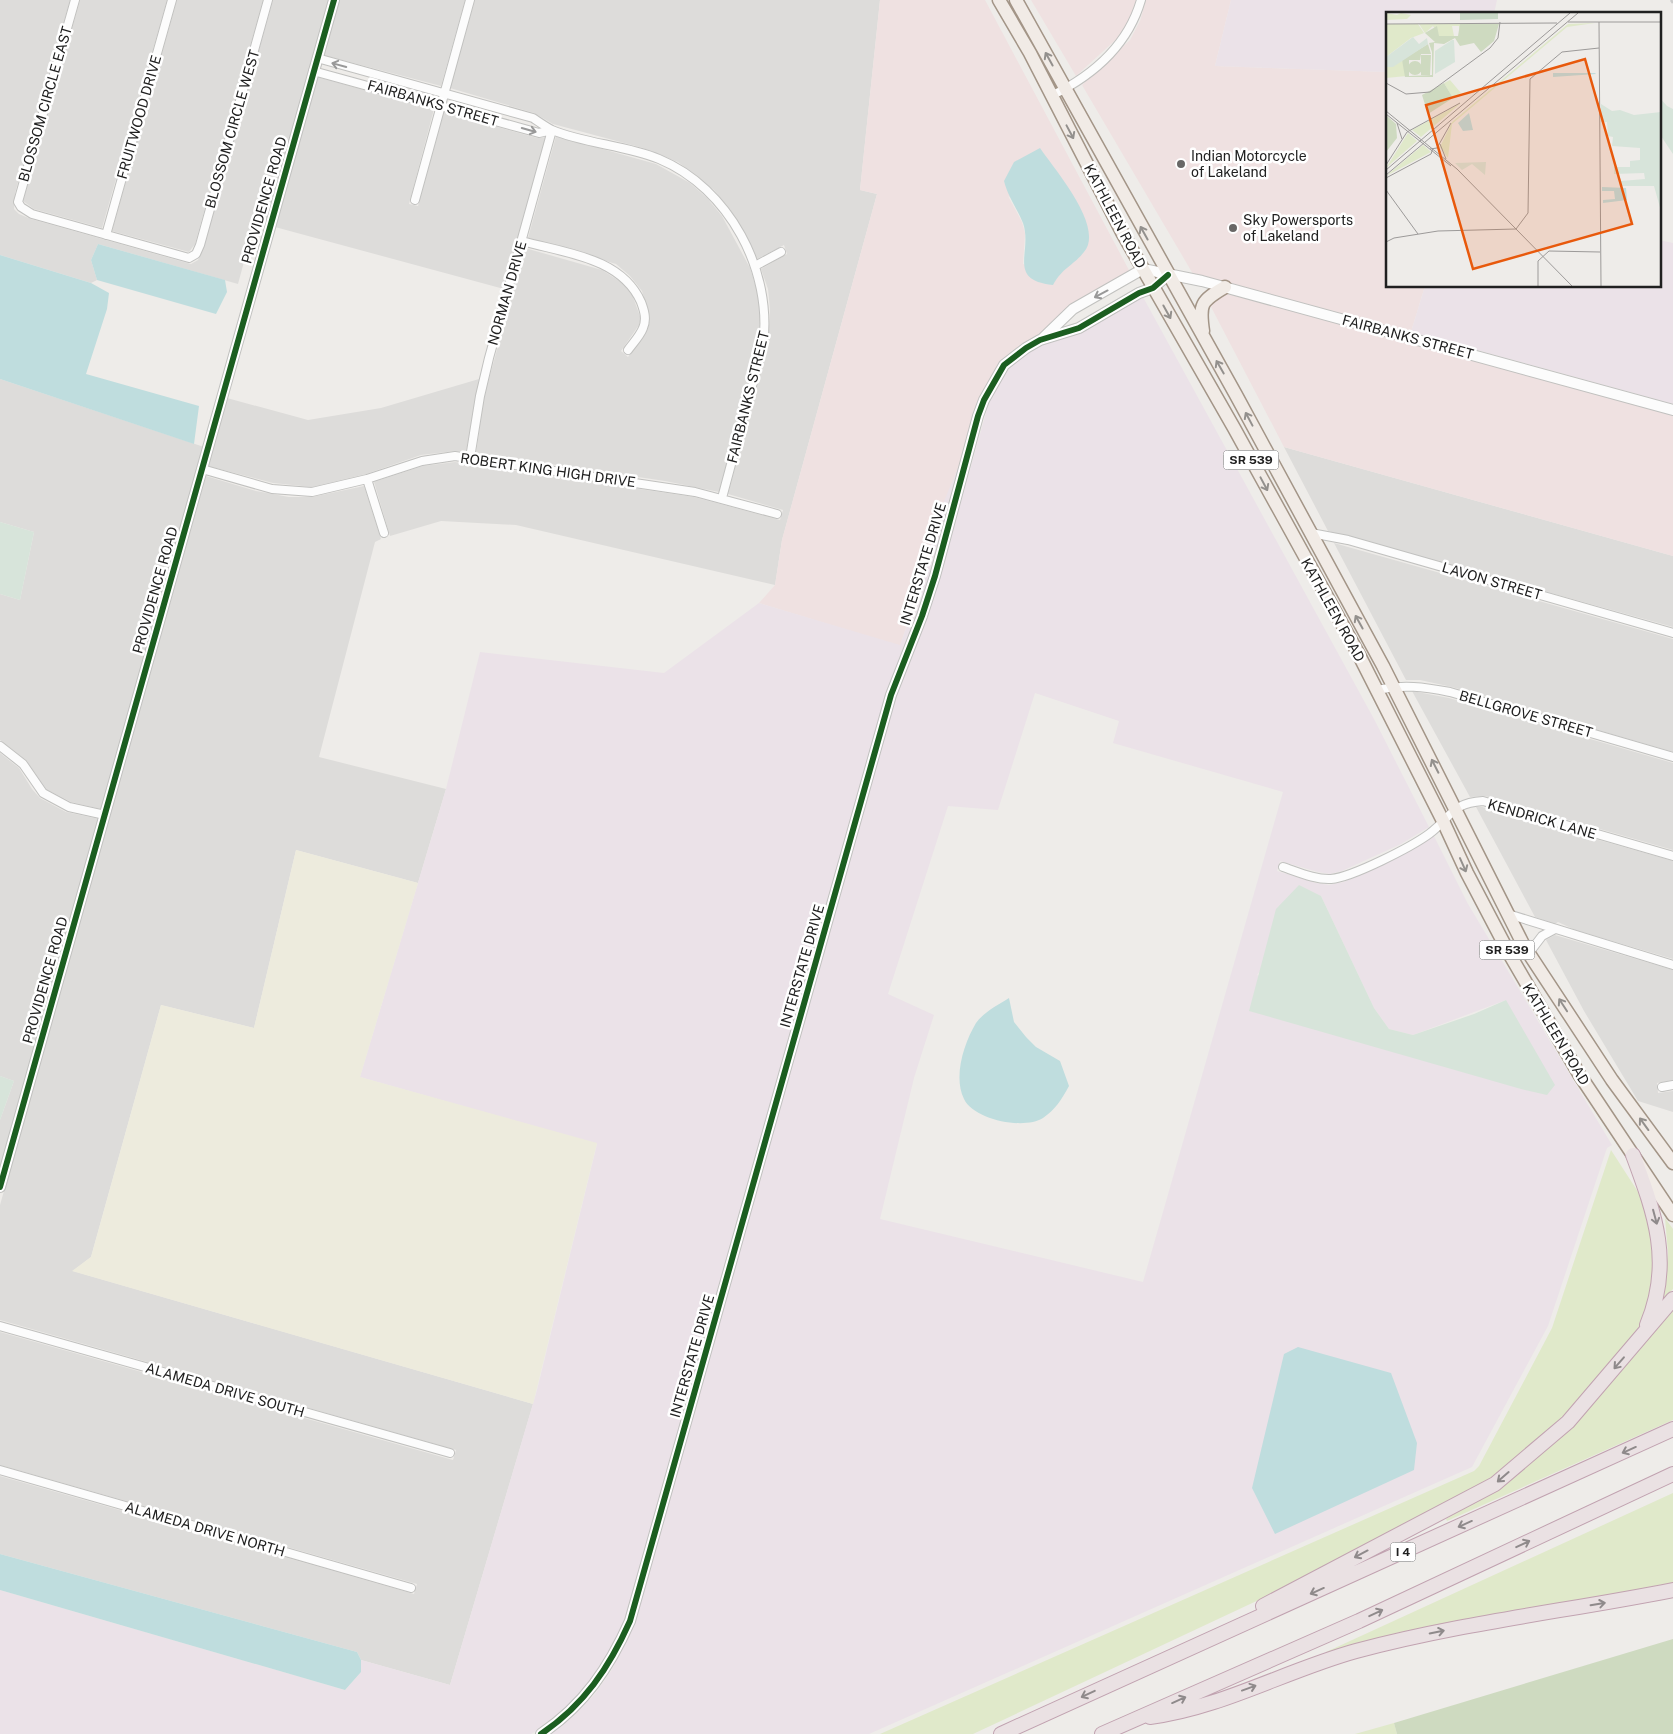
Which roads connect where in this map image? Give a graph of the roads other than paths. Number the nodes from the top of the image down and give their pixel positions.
1 (75, 0) edge
2 (172, 0) edge
3 (268, 0) edge
4 (334, 0) edge
5 (470, 0) edge
6 (999, 0) edge
7 (1016, 0) edge
8 (1141, 0) edge
9 (317, 58) junction
10 (313, 71) junction
11 (1066, 89) junction
12 (444, 92) junction
13 (1051, 96) junction
14 (440, 105) junction
15 (552, 130) junction
16 (415, 200) dead end
17 (106, 234) junction
18 (522, 241) junction
19 (781, 252) dead end
20 (755, 266) junction
21 (1143, 269) junction
22 (1168, 275) junction
23 (1225, 287) junction
24 (1154, 288) junction
25 (1204, 339) junction
26 (1040, 340) junction
27 (628, 350) dead end
28 (1673, 410) edge
29 (470, 458) junction
30 (202, 469) junction
31 (368, 479) junction
32 (722, 498) junction
33 (777, 514) dead end
34 (384, 533) dead end
35 (1311, 533) junction
36 (1673, 633) edge
37 (1393, 686) junction
38 (1376, 690) junction
39 (0, 746) edge
40 (1673, 757) edge
41 (1456, 810) junction
42 (105, 815) junction
43 (1443, 821) junction
44 (1673, 856) edge
45 (1283, 867) dead end
46 (1507, 914) junction
47 (1555, 929) junction
48 (1529, 954) junction
49 (1673, 965) edge
50 (1673, 1085) edge
51 (1662, 1087) dead end
52 (1633, 1155) junction
53 (1673, 1163) edge
54 (0, 1187) edge
55 (1673, 1215) edge
56 (1673, 1299) edge
57 (0, 1326) edge
58 (1639, 1341) junction
59 (1673, 1429) edge
60 (450, 1453) dead end
61 (0, 1470) edge
62 (1673, 1474) edge
63 (411, 1588) dead end
64 (1673, 1590) edge
65 (1132, 1674) junction
66 (1134, 1719) junction
67 (541, 1734) edge
68 (1001, 1734) edge
69 (1102, 1734) edge

1 - 17 street, BLOSSOM CIRCLE EAST
2 - 17 street, FRUITWOOD DRIVE
3 - 17 street, BLOSSOM CIRCLE WEST
4 - 9 street, PROVIDENCE ROAD
5 - 12 street
6 - 13 main road, KATHLEEN ROAD / SR 539
11 -> 7 main road, KATHLEEN ROAD / SR 539
8 - 11 street
9 - 10 street, PROVIDENCE ROAD
12 -> 9 street, FAIRBANKS STREET
10 - 14 street, FAIRBANKS STREET
10 - 30 street, PROVIDENCE ROAD
11 - 13 street
22 -> 11 main road, KATHLEEN ROAD / SR 539
12 - 14 street
12 - 15 street, FAIRBANKS STREET
13 -> 21 main road, KATHLEEN ROAD / SR 539
14 -> 15 street, FAIRBANKS STREET
14 - 16 street
15 - 18 street, NORMAN DRIVE
15 - 20 street, FAIRBANKS STREET
18 - 27 street
18 - 29 street, NORMAN DRIVE
19 - 20 street
20 - 32 street, FAIRBANKS STREET
21 - 22 street, FAIRBANKS STREET
21 - 24 main road, KATHLEEN ROAD / SR 539
21 -> 26 street, INTERSTATE DRIVE
22 - 23 street, FAIRBANKS STREET
22 - 24 street, INTERSTATE DRIVE
22 - 25 main road, KATHLEEN ROAD / SR 539
23 - 25 main road
23 - 28 street, FAIRBANKS STREET
24 - 26 street, INTERSTATE DRIVE
24 -> 38 main road, KATHLEEN ROAD / SR 539
35 -> 25 main road, KATHLEEN ROAD / SR 539
26 - 67 street, INTERSTATE DRIVE
29 - 31 street, ROBERT KING HIGH DRIVE
29 - 32 street, ROBERT KING HIGH DRIVE
30 - 31 street, ROBERT KING HIGH DRIVE
30 - 42 street, PROVIDENCE ROAD
31 - 34 street
32 - 33 street, ROBERT KING HIGH DRIVE
35 - 36 street, LAVON STREET
37 -> 35 main road, KATHLEEN ROAD / SR 539
37 - 38 street, BELLGROVE STREET
37 - 40 street, BELLGROVE STREET
41 -> 37 main road, KATHLEEN ROAD / SR 539
38 - 43 main road, KATHLEEN ROAD / SR 539
39 - 42 street
41 - 43 street, KENDRICK LANE
41 - 44 street, KENDRICK LANE
41 - 46 main road, KATHLEEN ROAD / SR 539
42 - 54 street, PROVIDENCE ROAD
43 - 45 street, KENDRICK LANE
43 -> 52 main road, KATHLEEN ROAD / SR 539
46 - 47 street
46 - 48 main road, KATHLEEN ROAD / SR 539
47 - 48 street
47 - 49 street
53 -> 48 main road, KATHLEEN ROAD / SR 539
50 - 51 street
52 - 55 main road, KATHLEEN ROAD / SR 539
52 -> 58 highway
56 - 58 highway
57 - 60 street, ALAMEDA DRIVE SOUTH
58 -> 65 highway
59 -> 65 highway, I 4
61 - 63 street, ALAMEDA DRIVE NORTH
66 -> 62 highway
66 -> 64 highway
65 -> 68 highway, I 4
66 - 69 highway

